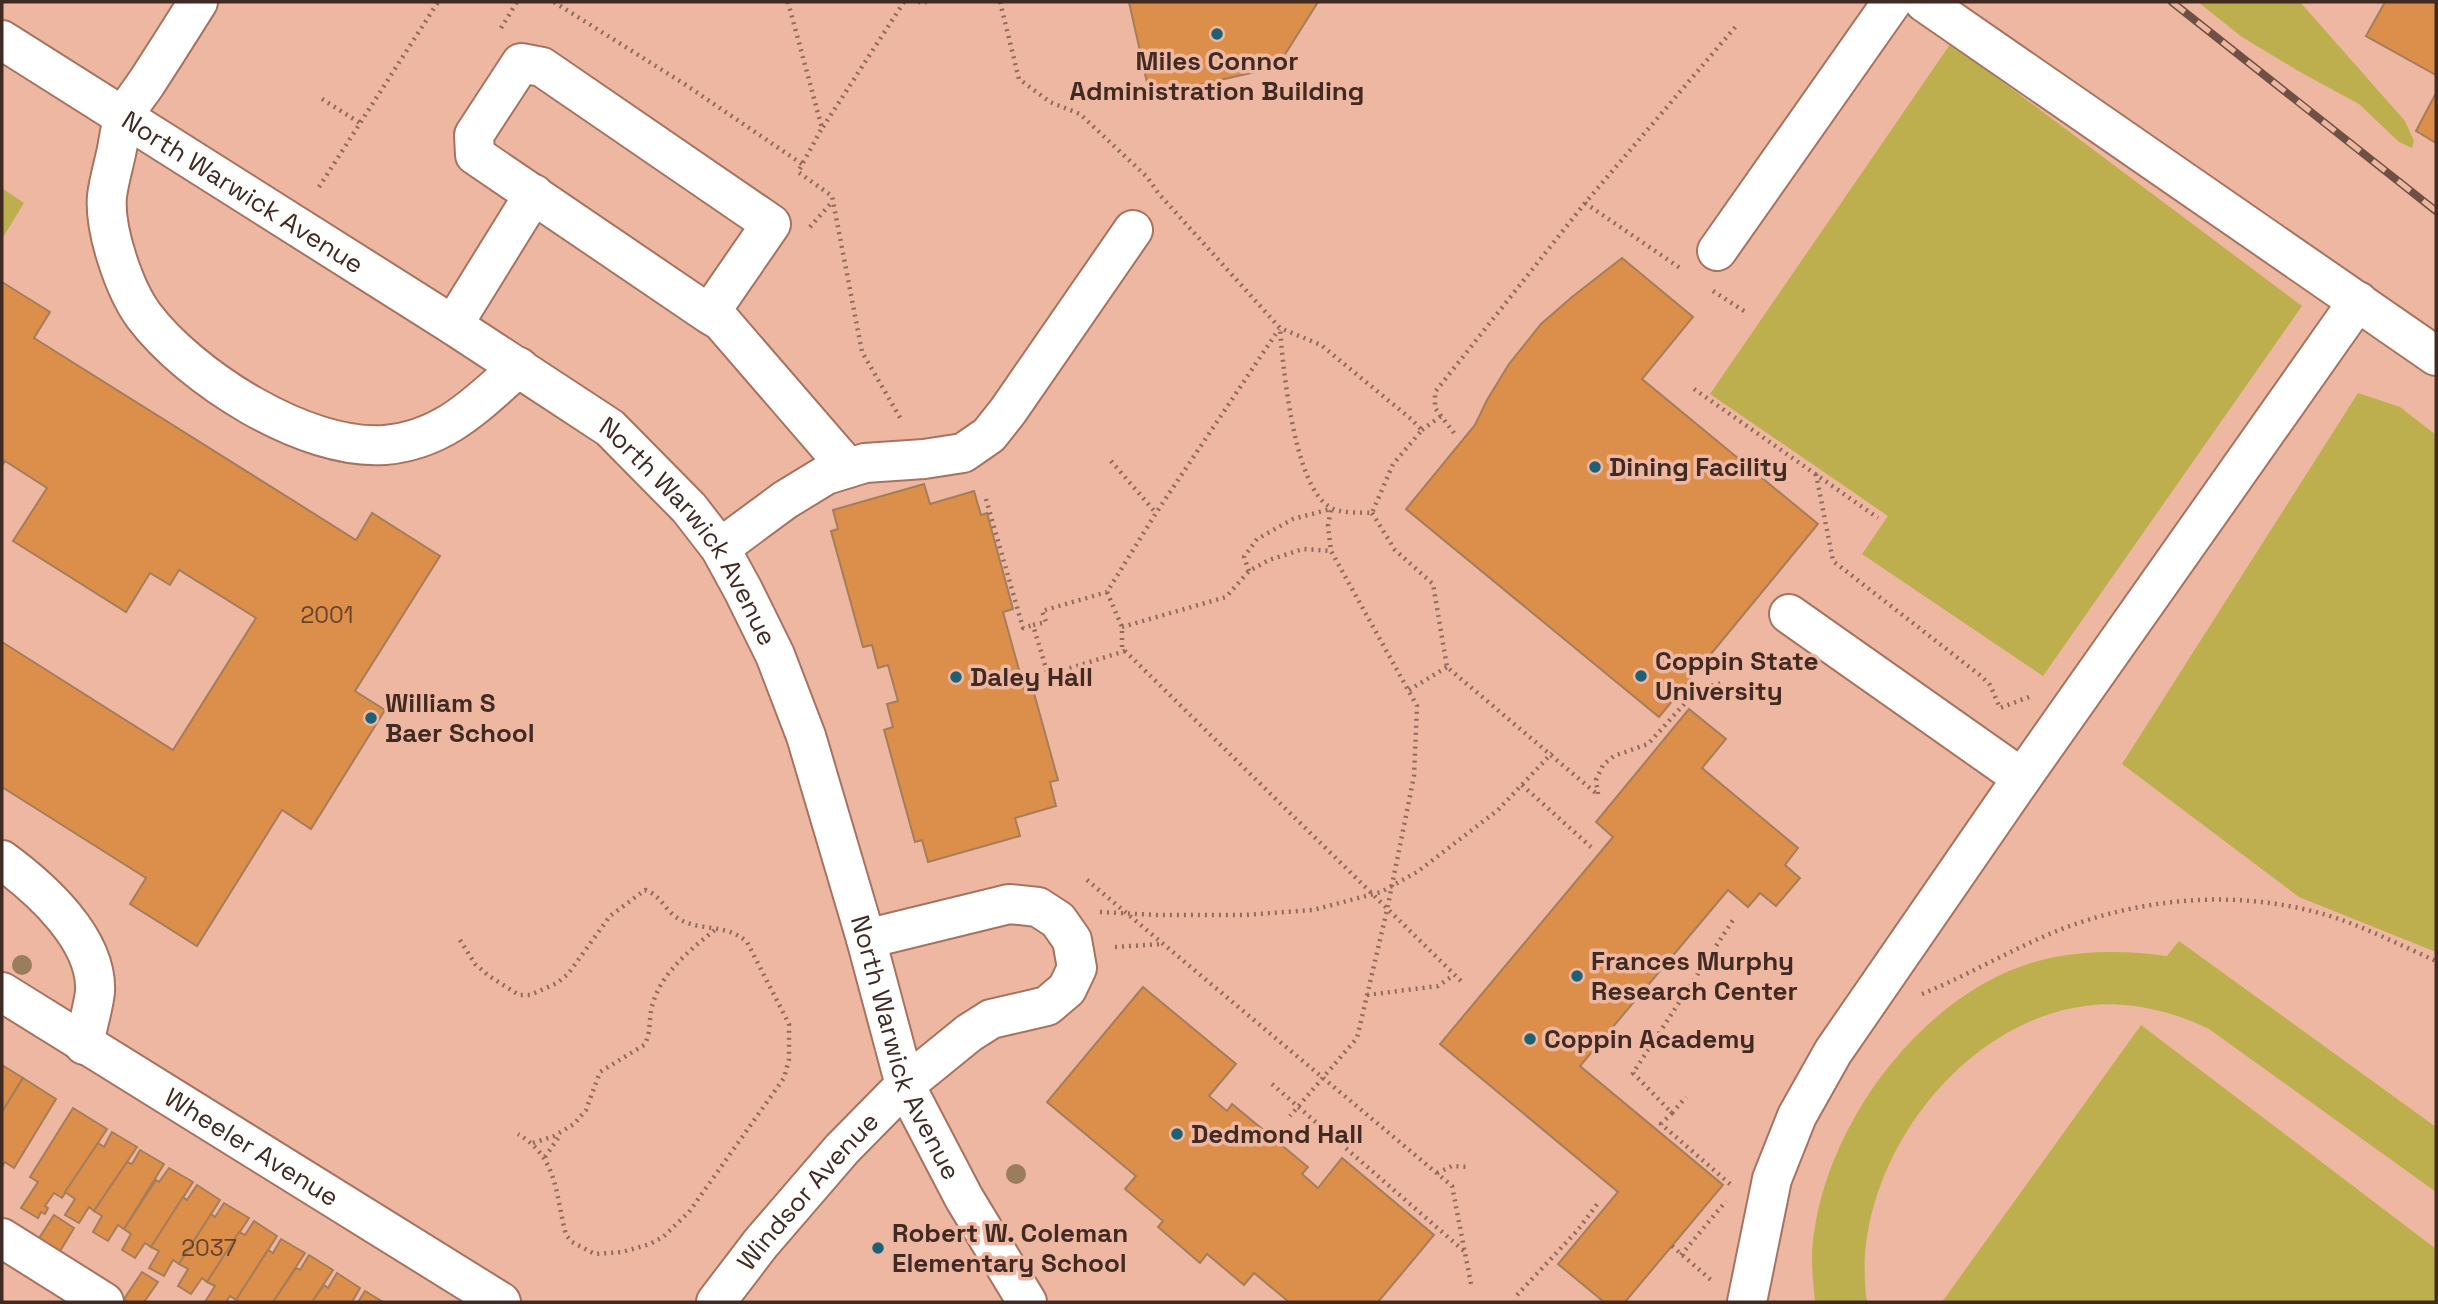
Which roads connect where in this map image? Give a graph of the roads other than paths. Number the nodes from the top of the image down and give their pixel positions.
1 (198, 2) edge
2 (1892, 2) edge
3 (1924, 2) edge
4 (2, 40) edge
5 (124, 117) junction
6 (534, 194) junction
7 (1133, 230) dead end
8 (1703, 263) road end
9 (2358, 301) junction
10 (709, 313) junction
11 (453, 325) junction
12 (2436, 356) edge
13 (519, 367) junction
14 (848, 468) junction
15 (720, 548) junction
16 (1789, 614) dead end
17 (2022, 778) junction
18 (2, 860) edge
19 (866, 939) junction
20 (2, 992) edge
21 (84, 1045) junction
22 (905, 1085) junction
23 (2, 1238) edge
24 (1734, 1294) edge
25 (493, 1300) edge
26 (104, 1302) edge
27 (716, 1302) edge
28 (1027, 1302) edge

1 - 5 street
2 - 8 street
3 - 9 street
4 - 5 street, North Warwick Avenue
5 - 11 street, North Warwick Avenue
5 - 13 street
6 - 10 street
6 - 10 street
6 - 11 street
7 - 14 street
9 - 12 street
9 - 17 street
10 - 14 street
11 - 13 street, North Warwick Avenue
13 - 15 street, North Warwick Avenue
14 - 15 street
15 - 19 street, North Warwick Avenue
16 - 17 street
17 - 24 street
18 - 21 street
19 - 22 street, North Warwick Avenue
19 - 22 street, Windsor Avenue
20 - 21 street, Wheeler Avenue
21 - 25 street, Wheeler Avenue
22 - 27 street, Windsor Avenue
22 - 28 street, North Warwick Avenue
23 - 26 street

